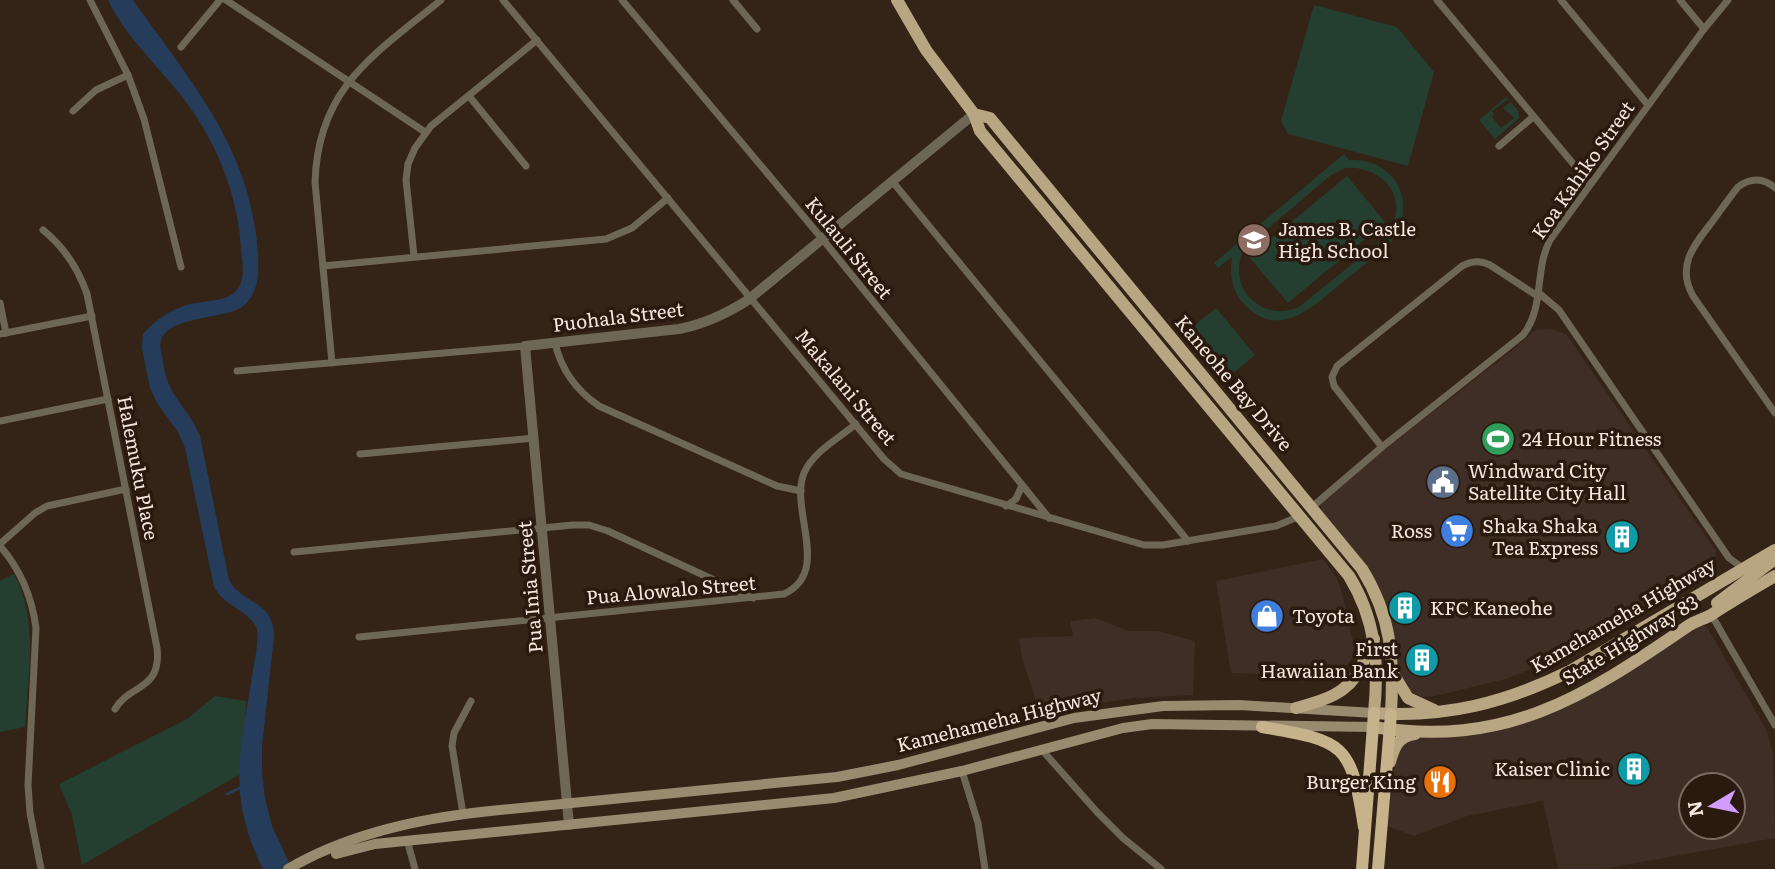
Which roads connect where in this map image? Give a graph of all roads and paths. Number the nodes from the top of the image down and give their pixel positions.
1 (90, 0) edge
2 (220, 0) edge
3 (226, 0) edge
4 (441, 0) edge
5 (503, 0) edge
6 (622, 0) edge
7 (733, 0) edge
8 (897, 0) edge
9 (1437, 0) edge
10 (1561, 0) edge
11 (1680, 0) edge
12 (1728, 0) edge
13 (757, 29) dead end
14 (1704, 29) junction
15 (537, 40) junction
16 (181, 47) dead end
17 (128, 75) junction
18 (349, 81) junction
19 (469, 96) junction
20 (1648, 105) junction
21 (73, 111) dead end
22 (974, 114) junction
23 (1534, 117) junction
24 (425, 132) junction
25 (1499, 146) dead end
26 (526, 166) dead end
27 (892, 181) junction
28 (1590, 184) junction
29 (1775, 188) edge
30 (1050, 192) junction
31 (668, 198) junction
32 (1039, 202) junction
33 (43, 230) dead end
34 (822, 239) junction
35 (414, 256) junction
36 (323, 266) junction
37 (181, 267) dead end
38 (1539, 295) junction
39 (751, 298) junction
40 (0, 303) edge
41 (92, 316) junction
42 (3, 333) edge
43 (555, 343) junction
44 (525, 346) junction
45 (332, 363) junction
46 (237, 371) dead end
47 (108, 399) junction
48 (1775, 413) edge
49 (0, 421) edge
50 (856, 424) junction
51 (534, 438) junction
52 (1382, 447) junction
53 (360, 454) dead end
54 (1022, 485) junction
55 (126, 489) junction
56 (801, 491) junction
57 (1006, 506) junction
58 (1312, 507) junction
59 (1300, 516) junction
60 (1049, 519) junction
61 (542, 528) junction
62 (1188, 541) junction
63 (0, 545) edge
64 (1775, 550) edge
65 (294, 552) dead end
66 (1775, 559) edge
67 (1743, 568) junction
68 (1775, 576) edge
69 (754, 598) junction
70 (1680, 607) junction
71 (1710, 616) junction
72 (551, 617) junction
73 (359, 637) dead end
74 (1374, 639) junction
75 (1570, 671) junction
76 (1393, 673) junction
77 (1582, 694) junction
78 (471, 701) dead end
79 (1239, 705) junction
80 (1296, 708) junction
81 (115, 709) dead end
82 (1441, 712) junction
83 (1374, 713) junction
84 (1391, 714) junction
85 (1775, 725) edge
86 (1238, 726) junction
87 (1262, 727) junction
88 (1373, 727) junction
89 (1035, 728) junction
90 (1389, 729) junction
91 (1426, 733) junction
92 (1042, 750) junction
93 (962, 772) junction
94 (832, 778) junction
95 (1386, 779) junction
96 (830, 799) junction
97 (568, 803) junction
98 (463, 814) junction
99 (408, 824) junction
100 (569, 825) junction
101 (1364, 827) junction
102 (407, 840) junction
103 (296, 867) edge
104 (41, 869) edge
105 (415, 869) edge
106 (985, 869) edge
107 (1161, 869) edge
108 (1362, 869) edge
109 (1378, 869) edge

1 - 17 street
2 - 16 street
3 - 18 street
4 - 18 street
5 - 15 street, Makalani Street
6 - 34 street, Kulauli Street
7 - 13 street
8 - 22 main road, Kaneohe Bay Drive
9 - 23 street
10 - 20 street
11 - 14 street
12 - 14 street, Koa Kahiko Street
14 - 20 street, Koa Kahiko Street
15 - 19 street
15 - 31 street, Makalani Street
17 - 21 street
17 - 37 street
18 - 24 street
18 - 36 street
19 - 24 street
19 - 26 street
20 - 28 street, Koa Kahiko Street
22 - 27 street, Puohala Street
22 - 30 main road, Kaneohe Bay Drive
22 - 32 main road, Kaneohe Bay Drive
23 - 25 street
23 - 28 street
24 - 35 street
27 - 34 street, Puohala Street
27 - 62 street
28 - 38 street, Koa Kahiko Street
29 - 48 street
30 - 32 main road
30 - 58 main road, Kaneohe Bay Drive
31 - 35 street
31 - 39 street, Makalani Street
32 - 59 main road, Kaneohe Bay Drive
33 - 41 street, Halemuku Place
34 - 39 street, Puohala Street
34 - 54 street, Kulauli Street
35 - 36 street
36 - 45 street
38 - 52 street, Koa Kahiko Street
38 - 52 street
38 - 67 street
39 - 43 street, Puohala Street
39 - 50 street, Makalani Street
40 - 42 street
41 - 42 street
41 - 47 street, Halemuku Place
43 - 44 street, Puohala Street
43 - 56 street
44 - 45 street, Puohala Street
44 - 51 street, Pua Inia Street
45 - 46 street, Puohala Street
47 - 49 street
47 - 55 street, Halemuku Place
50 - 56 street, Pua Alowalo Street
50 - 57 street, Makalani Street
51 - 53 street
51 - 61 street, Pua Inia Street
52 - 58 street, Koa Kahiko Street
54 - 57 street
54 - 60 street, Kulauli Street
55 - 63 street
55 - 81 street, Halemuku Place
56 - 69 street, Pua Alowalo Street
57 - 60 street, Makalani Street
58 - 59 main road
58 - 76 main road, Kaneohe Bay Drive
59 - 62 street, Makalani Street
59 - 74 main road, Kaneohe Bay Drive
60 - 62 street, Makalani Street
61 - 65 street
61 - 69 street
61 - 72 street, Pua Inia Street
63 - 104 street
64 - 67 main road, Kamehameha Highway
66 - 71 main road
67 - 70 main road, Kamehameha Highway
68 - 71 main road, State Highway 83
69 - 72 street, Pua Alowalo Street
70 - 71 main road
70 - 75 main road, Kamehameha Highway
71 - 77 main road, State Highway 83
71 - 85 street
72 - 73 street, Pua Alowalo Street
72 - 97 street, Pua Inia Street
74 - 80 main road
74 - 83 main road, Kaneohe Bay Drive
75 - 77 main road
75 - 82 main road, Kamehameha Highway
76 - 82 main road
76 - 84 main road, Kaneohe Bay Drive
77 - 91 main road, State Highway 83
78 - 98 street
79 - 80 main road, Kamehameha Highway
79 - 86 main road
79 - 89 main road, Kamehameha Highway
80 - 83 main road, Kamehameha Highway
82 - 84 main road, Kamehameha Highway
83 - 84 main road, Kamehameha Highway
83 - 88 highway
84 - 90 highway
86 - 87 main road, Kamehameha Highway
86 - 92 main road, Kamehameha Highway
87 - 88 main road, Kamehameha Highway
87 - 101 highway
88 - 90 main road, State Highway 83
88 - 101 highway
89 - 92 main road
89 - 94 main road, Kamehameha Highway
90 - 91 main road, State Highway 83
90 - 95 highway
91 - 95 main road
92 - 93 main road, Kamehameha Highway
92 - 107 street
93 - 96 main road, Kamehameha Highway
93 - 106 street
94 - 96 main road
94 - 97 main road, Kamehameha Highway
95 - 109 highway
96 - 100 main road, Kamehameha Highway
97 - 98 main road, Kamehameha Highway
97 - 100 street, Pua Inia Street
98 - 99 main road, Kamehameha Highway
99 - 102 main road
99 - 103 main road, Kamehameha Highway
100 - 102 main road, Kamehameha Highway
101 - 108 highway
102 - 103 main road, Kamehameha Highway
102 - 105 street

